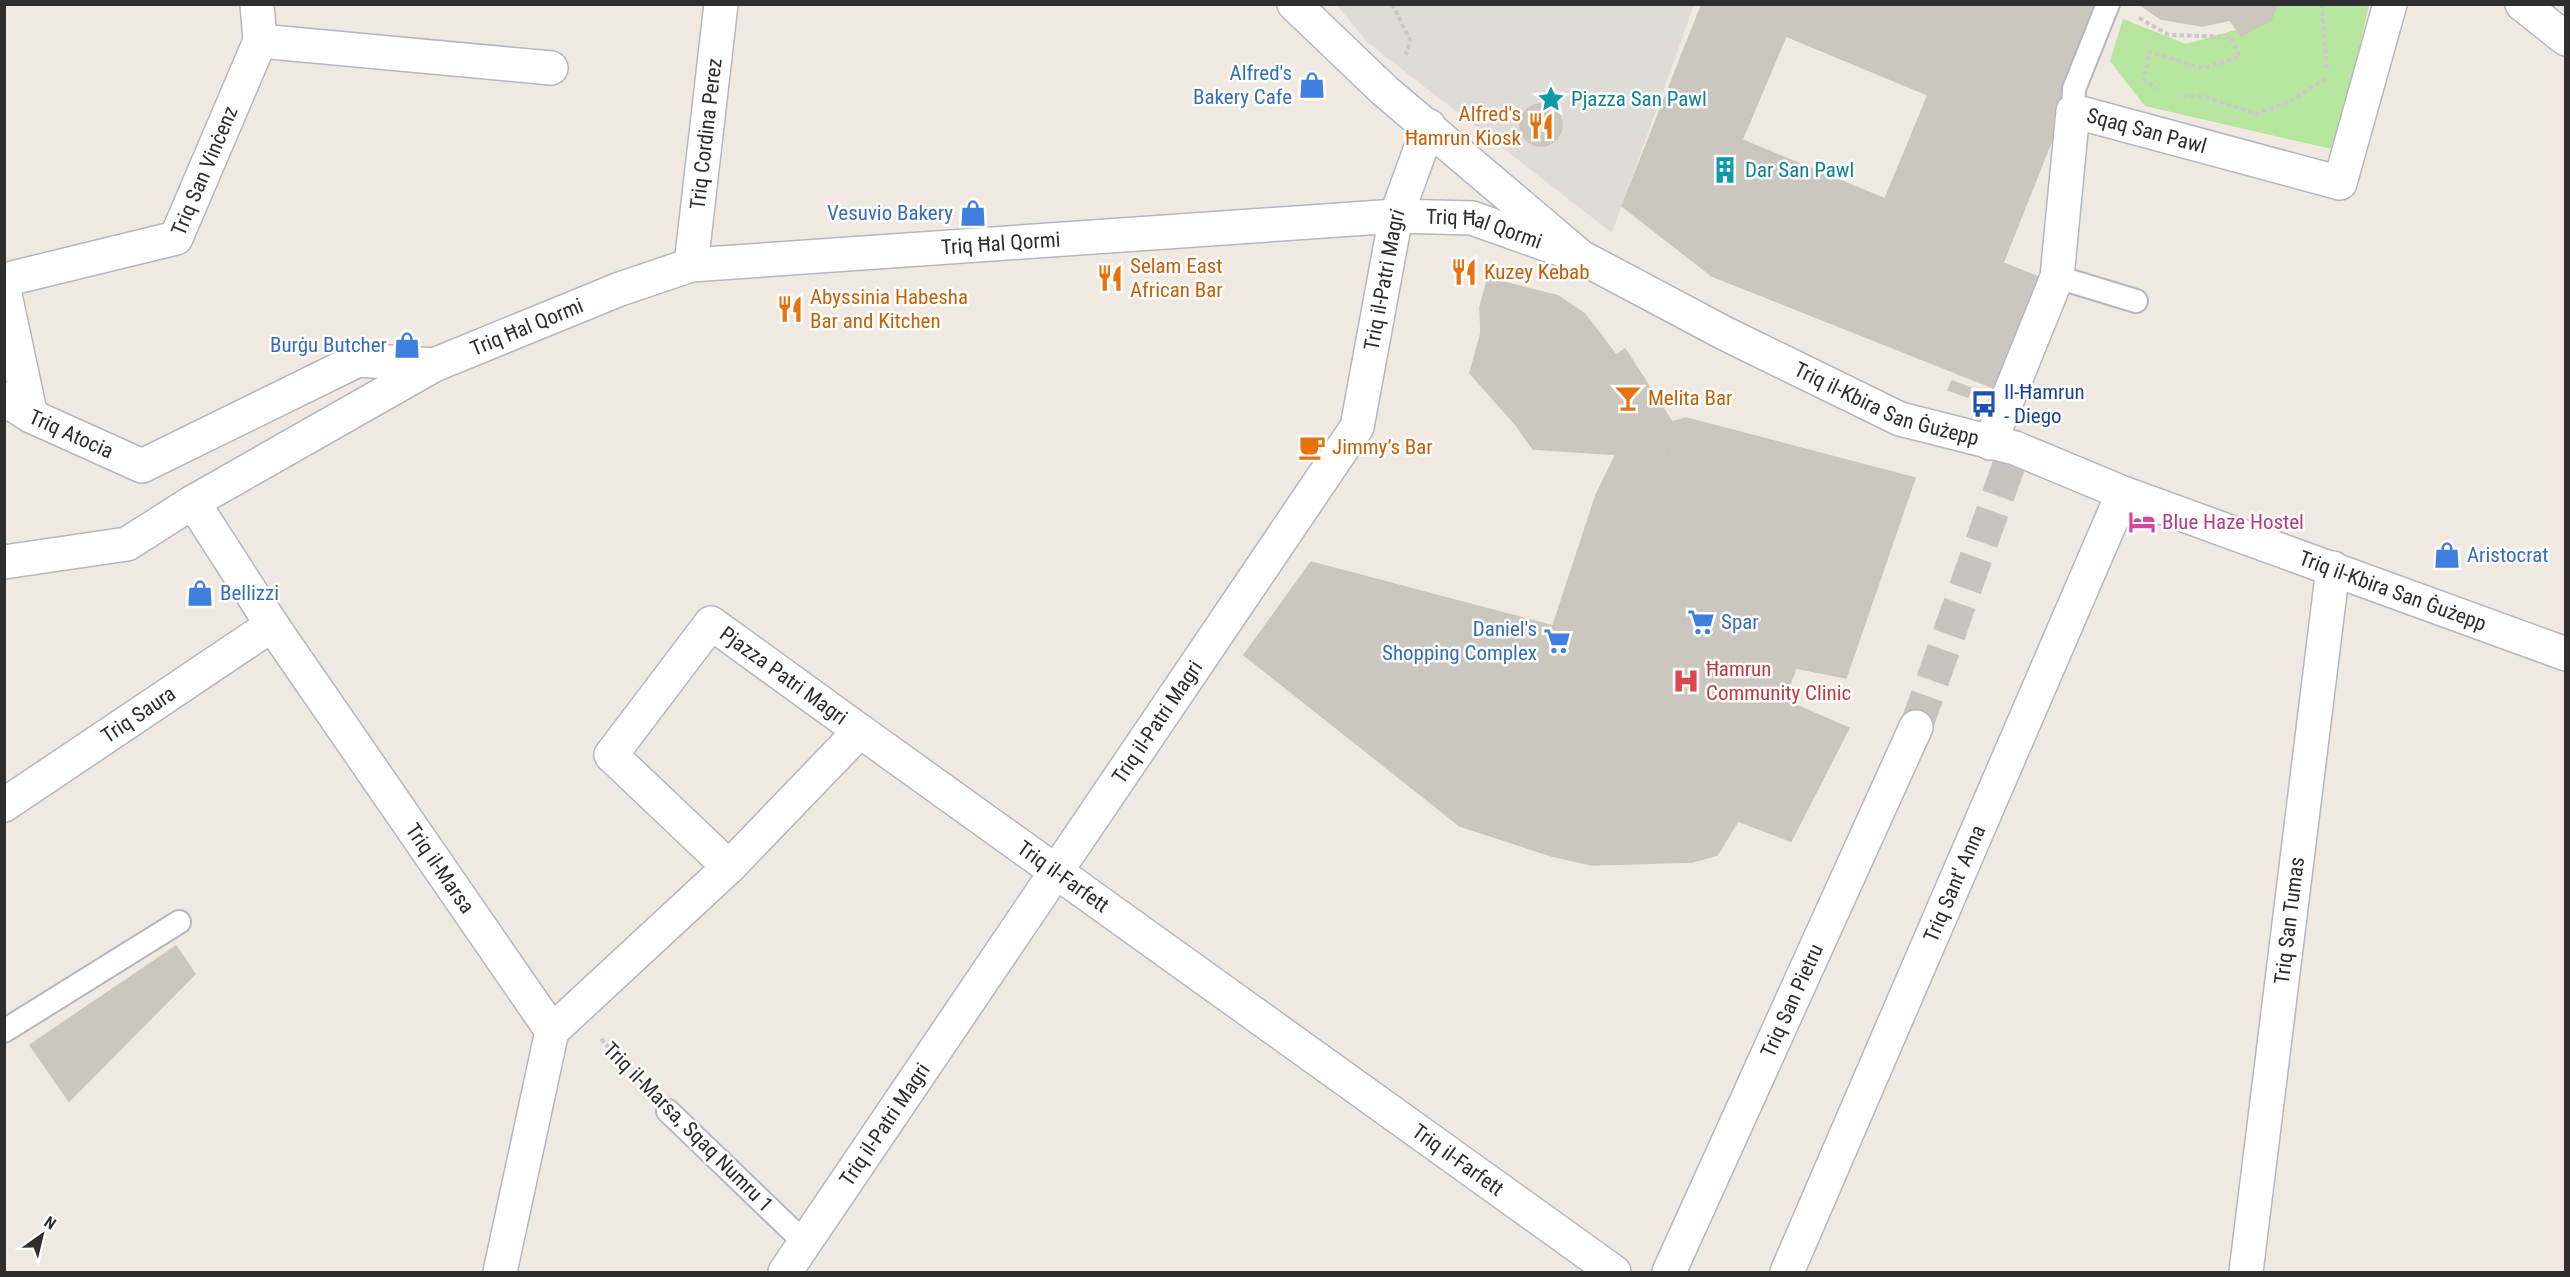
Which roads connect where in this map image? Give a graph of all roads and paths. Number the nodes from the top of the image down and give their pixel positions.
1 (257, 4) edge
2 (721, 4) edge
3 (1294, 4) edge
4 (2108, 4) edge
5 (2323, 4) edge
6 (2390, 4) edge
7 (2522, 4) edge
8 (2138, 16) dead end
9 (2565, 39) edge
10 (260, 41) junction
11 (551, 68) dead end
12 (2164, 95) dead end
13 (2174, 95) dead end
14 (2073, 111) junction
15 (1429, 126) junction
16 (1396, 216) junction
17 (1581, 257) junction
18 (691, 265) junction
19 (2056, 278) junction
20 (4, 280) edge
21 (4, 290) edge
22 (2136, 301) dead end
23 (434, 365) junction
24 (18, 408) edge
25 (1990, 443) junction
26 (142, 466) joint
27 (2123, 493) junction
28 (193, 502) junction
29 (4, 562) edge
30 (2333, 568) junction
31 (272, 625) junction
32 (2565, 654) edge
33 (1916, 727) tunnel mouth
34 (860, 731) junction
35 (4, 805) edge
36 (729, 867) junction
37 (1055, 871) junction
38 (179, 922) dead end
39 (562, 1020) junction
40 (4, 1031) edge
41 (668, 1111) joint
42 (804, 1242) junction
43 (500, 1272) edge
44 (785, 1272) edge
45 (1614, 1272) edge
46 (1669, 1272) edge
47 (1787, 1272) edge
48 (2246, 1272) edge

1 - 10 street, Triq San Vinċenz
2 - 18 street, Triq Cordina Perez
3 - 15 street, Triq il-Kbira San Ġużepp
4 - 14 lane
5 - 13 path
6 - 14 street, Sqaq San Pawl
7 - 9 street
8 - 12 path
10 - 11 street
10 - 20 street, Triq San Vinċenz
14 - 19 street, Sqaq San Pawl
15 - 16 street, Triq il-Patri Magri
15 - 17 street, Triq il-Kbira San Ġużepp
16 - 17 street, Triq Ħal Qormi
16 - 18 street, Triq Ħal Qormi
16 - 37 street, Triq il-Patri Magri
17 - 25 street, Triq il-Kbira San Ġużepp
18 - 23 street, Triq Ħal Qormi
19 - 22 lane
19 - 25 street, Sqaq San Pawl
21 - 24 street
23 - 26 street, Triq Ħal Qormi
23 - 28 street, Triq Ħal Qormi
24 - 26 street, Triq Atocia
25 - 27 street, Triq il-Kbira San Ġużepp
27 - 30 street, Triq il-Kbira San Ġużepp
27 - 47 street, Triq Sant' Anna
28 - 29 street, Triq Ħal Qormi
28 - 31 street, Triq il-Marsa
30 - 32 street, Triq il-Kbira San Ġużepp
30 - 48 street, Triq San Tumas
31 - 35 street, Triq Saura
31 - 39 street, Triq il-Marsa
33 - 46 street, Triq San Pietru
34 - 36 street
34 - 36 street, Pjazza Patri Magri
34 - 37 street, Triq il-Farfett
36 - 39 street
37 - 42 street, Triq il-Patri Magri
37 - 45 street, Triq il-Farfett
38 - 40 lane
39 - 41 path, Triq il-Marsa, Sqaq Numru 1
39 - 43 street
41 - 42 lane, Triq il-Marsa, Sqaq Numru 1
42 - 44 street, Triq il-Patri Magri

